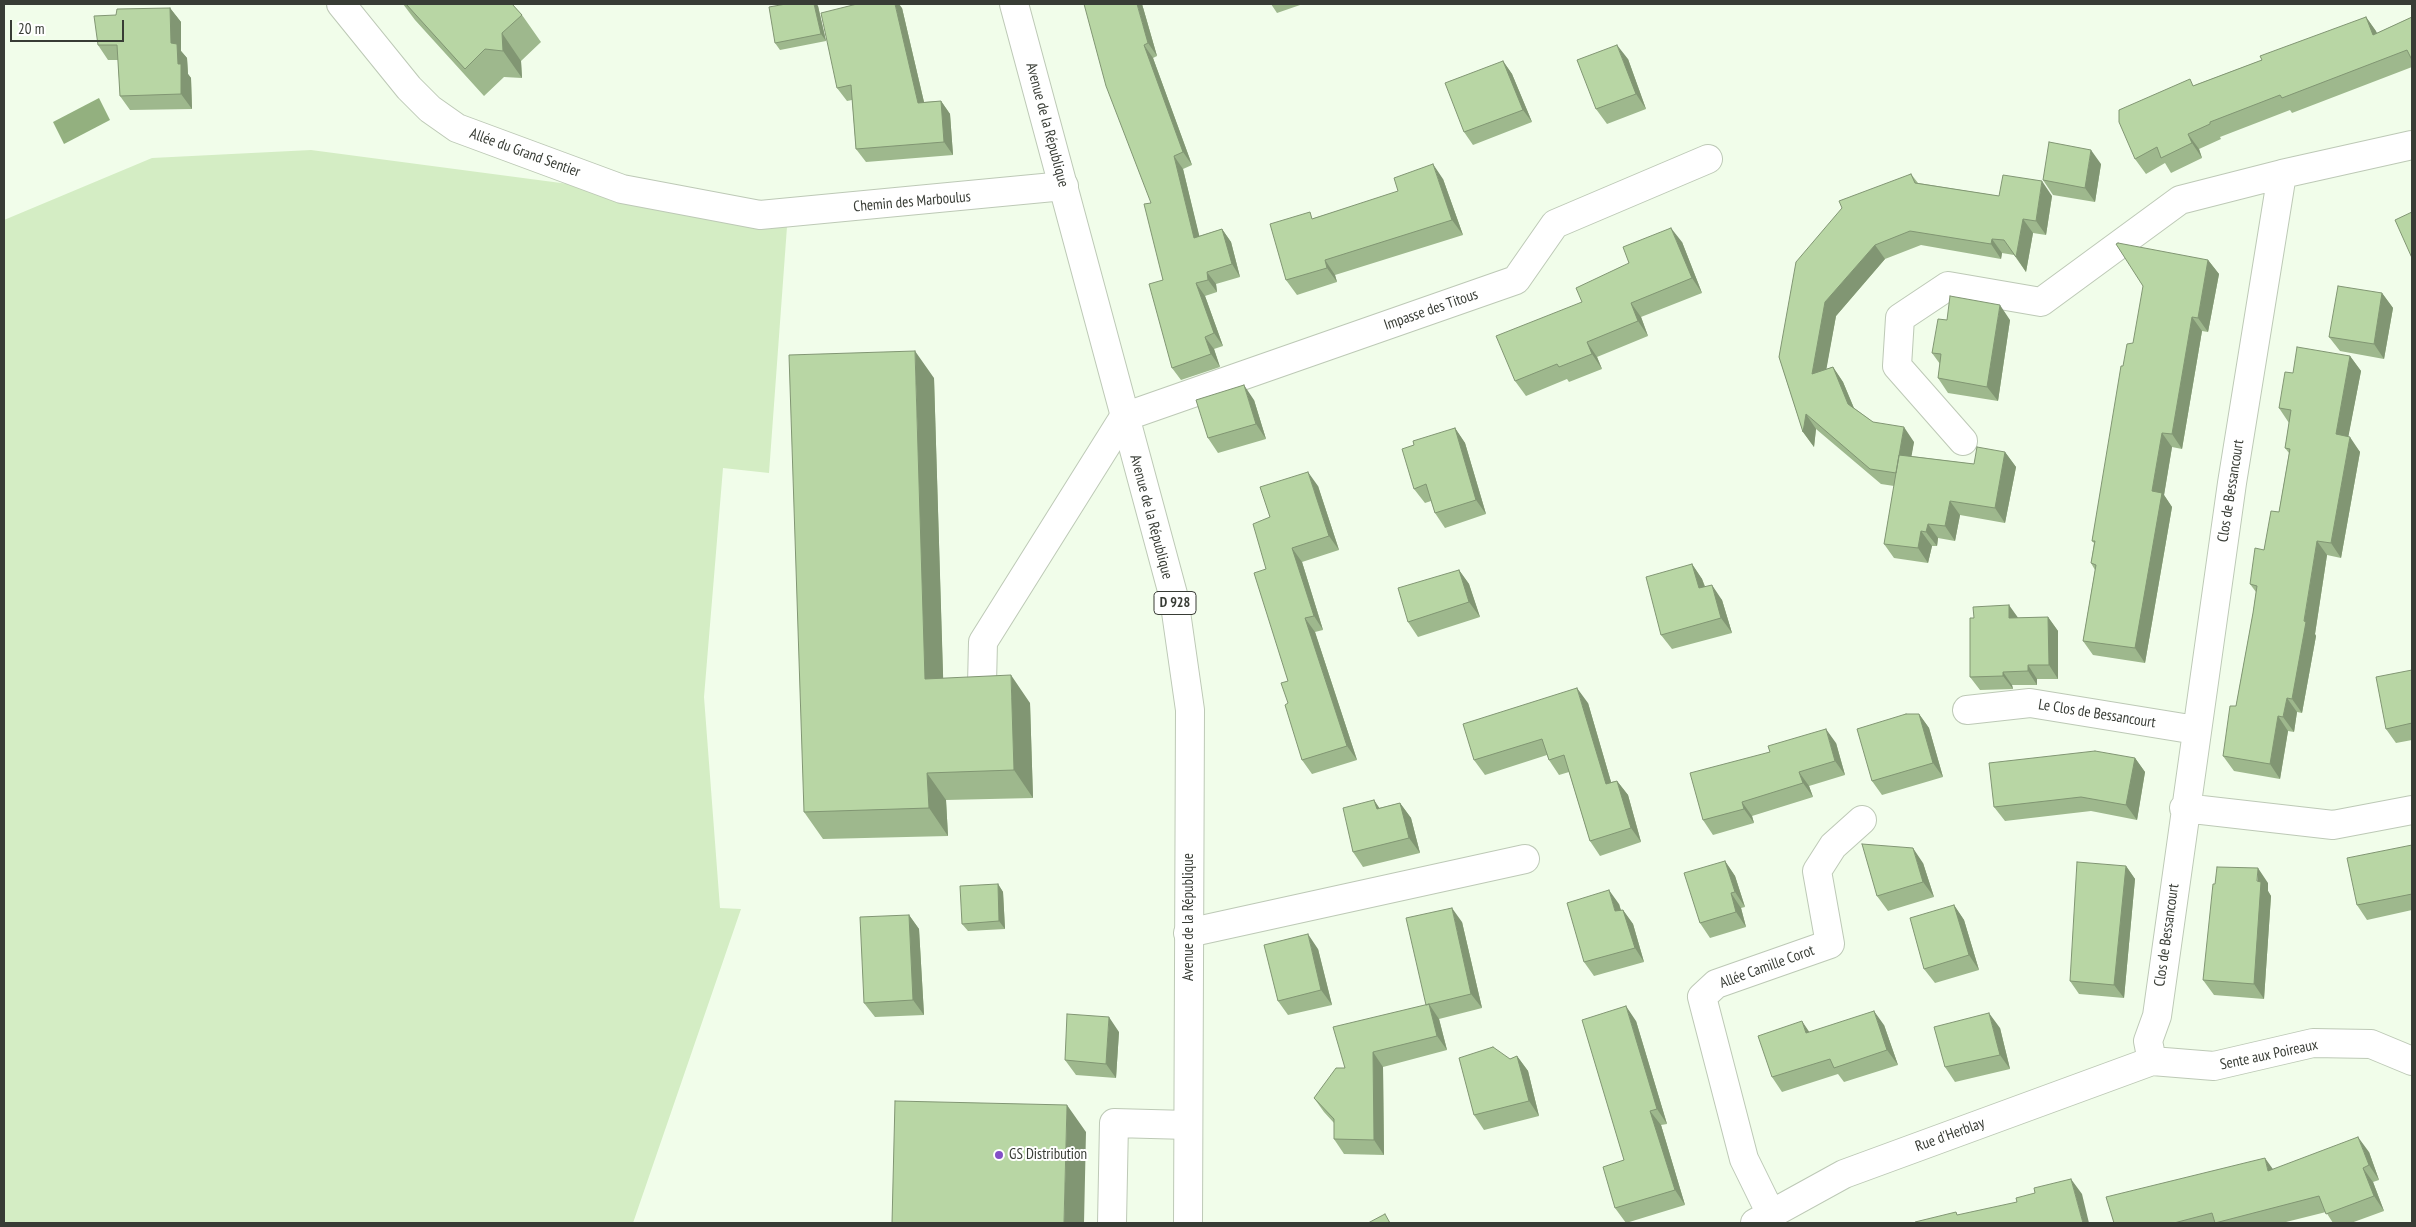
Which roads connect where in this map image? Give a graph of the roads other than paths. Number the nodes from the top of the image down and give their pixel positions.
1 (341, 4) edge
2 (1014, 4) edge
3 (2412, 145) edge
4 (1708, 159) dead end
5 (2282, 174) junction
6 (1064, 186) junction
7 (760, 215) joint
8 (1124, 417) junction
9 (1963, 440) dead end
10 (982, 684) edge
11 (1967, 710) dead end
12 (2196, 730) junction
13 (2184, 808) junction
14 (2412, 810) edge
15 (1862, 820) dead end
16 (1525, 859) dead end
17 (1188, 932) junction
18 (2152, 1061) junction
19 (2412, 1062) edge
20 (1188, 1125) junction
21 (1763, 1219) edge
22 (1112, 1223) edge
23 (1188, 1223) edge

1 - 7 street, Allée du Grand Sentier
2 - 6 street, Avenue de la République / D 928
3 - 5 street
4 - 8 street, Impasse des Titous
5 - 9 street
5 - 12 street, Clos de Bessancourt
6 - 7 street, Chemin des Marboulus
6 - 8 street, Avenue de la République / D 928
8 - 10 street
8 - 17 street, Avenue de la République / D 928
11 - 12 street, Le Clos de Bessancourt
12 - 13 street, Clos de Bessancourt
13 - 14 street
13 - 18 street, Clos de Bessancourt
15 - 21 street, Allée Camille Corot
16 - 17 street
17 - 20 street, Avenue de la République / D 928
18 - 19 street, Sente aux Poireaux
18 - 21 street, Rue d'Herblay
20 - 22 street
20 - 23 street, Avenue de la République / D 928

